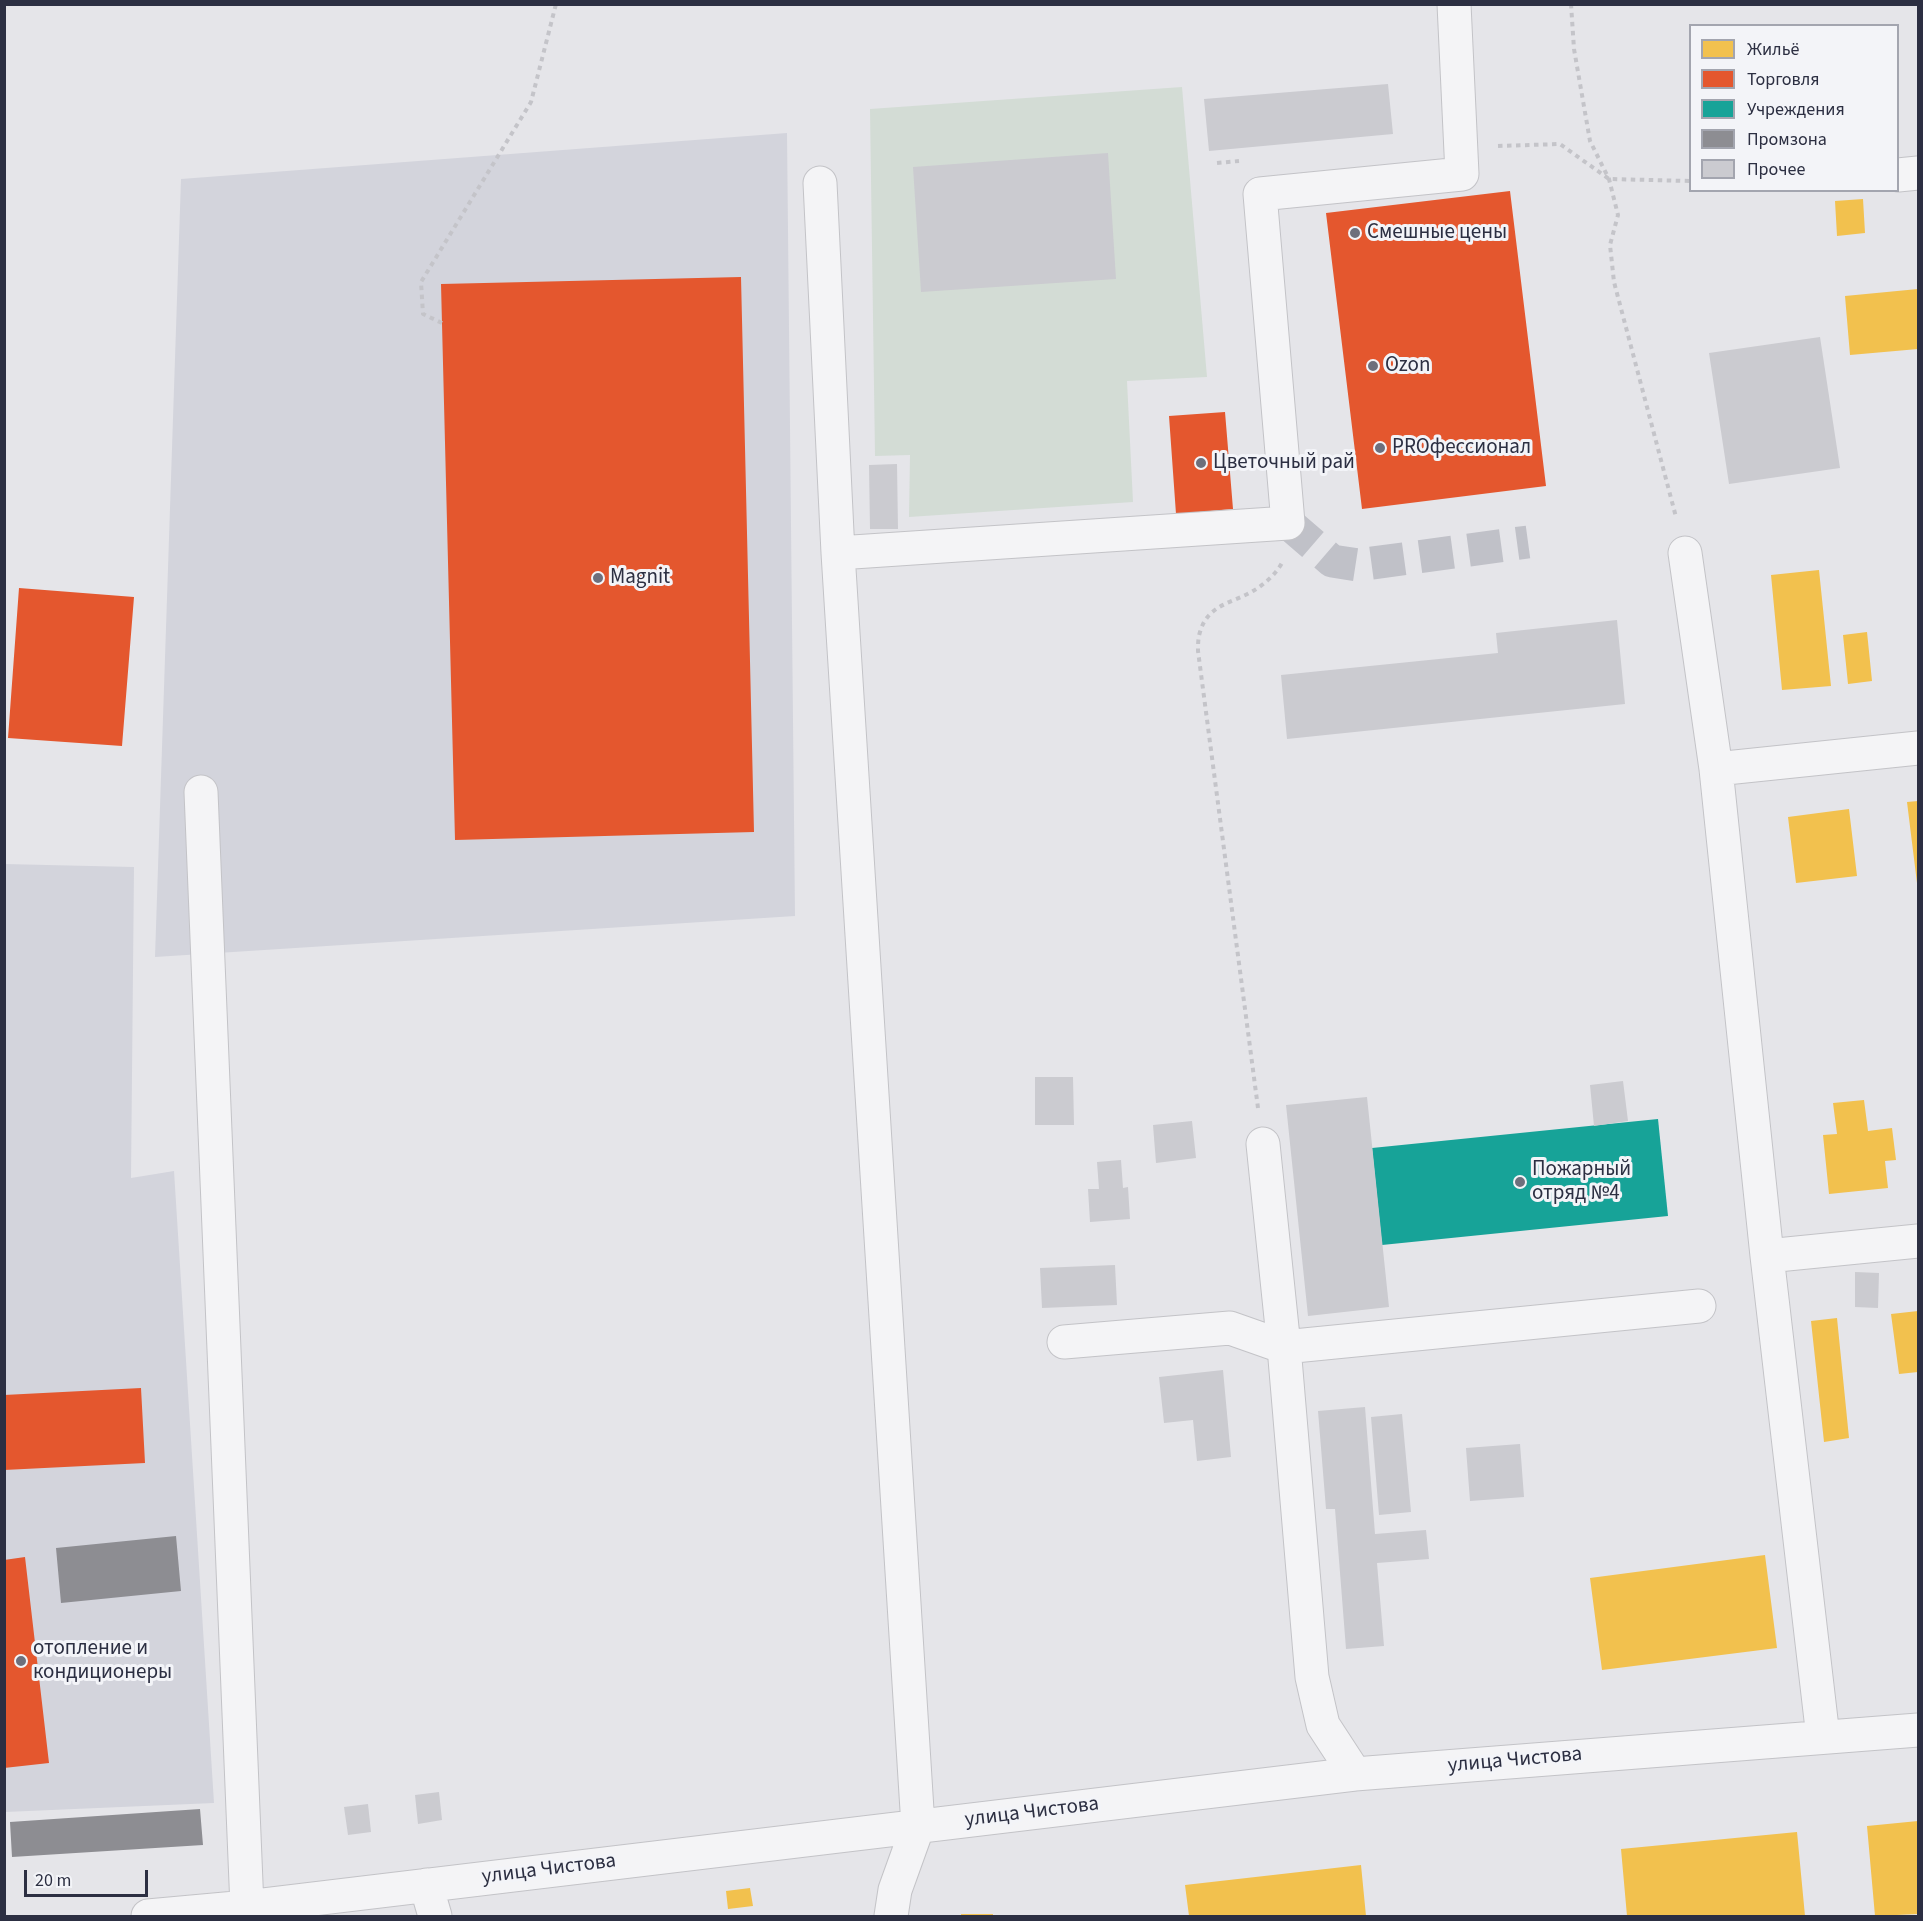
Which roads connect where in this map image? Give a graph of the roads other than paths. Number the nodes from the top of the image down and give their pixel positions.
1 (1454, 4) edge
2 (1918, 173) edge
3 (1899, 175) edge
4 (820, 183) dead end
5 (838, 553) junction
6 (1685, 553) road end
7 (1918, 748) edge
8 (1716, 769) junction
9 (201, 792) dead end
10 (1263, 1144) road end
11 (1918, 1241) edge
12 (1767, 1256) junction
13 (1699, 1306) dead end
14 (1064, 1342) dead end
15 (1284, 1347) junction
16 (1918, 1730) edge
17 (1823, 1737) junction
18 (1355, 1774) junction
19 (918, 1826) junction
20 (426, 1885) junction
21 (247, 1906) junction
22 (148, 1917) edge
23 (435, 1917) edge
24 (891, 1917) edge

1 - 5 street
2 - 3 street
4 - 5 street
5 - 19 street
6 - 8 street
7 - 8 street
8 - 12 street
9 - 21 street
10 - 15 street
11 - 12 street
12 - 17 street
13 - 15 street
14 - 15 street
15 - 18 street
16 - 17 street, улица Чистова
17 - 18 street, улица Чистова
18 - 19 street, улица Чистова
19 - 20 street, улица Чистова
19 - 24 street
20 - 21 street, улица Чистова
20 - 23 street
21 - 22 street, улица Чистова

